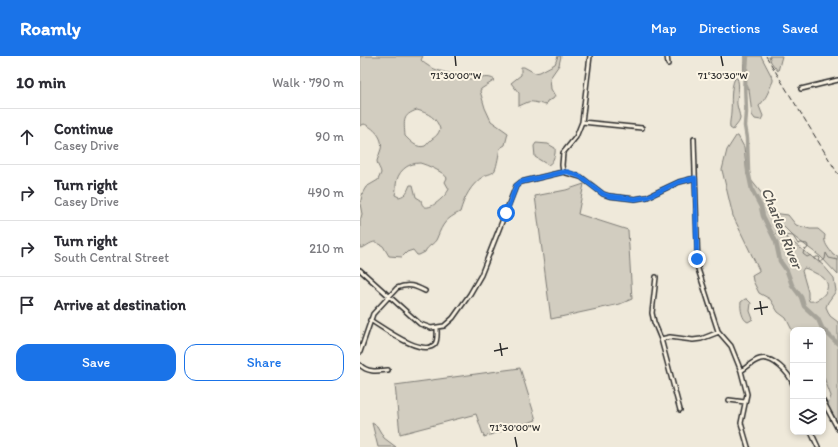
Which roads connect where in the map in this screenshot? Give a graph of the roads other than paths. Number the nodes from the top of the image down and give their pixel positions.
1 (590, 56) edge
2 (667, 56) edge
3 (668, 64) dead end
4 (838, 80) edge
5 (801, 89) dead end
6 (582, 122) junction
7 (642, 128) dead end
8 (694, 139) dead end
9 (563, 172) junction
10 (695, 178) junction
11 (360, 270) edge
12 (656, 277) dead end
13 (425, 291) dead end
14 (389, 296) junction
15 (370, 320) junction
16 (437, 328) junction
17 (719, 332) junction
18 (661, 339) junction
19 (360, 352) edge
20 (360, 365) edge
21 (388, 370) dead end
22 (741, 371) junction
23 (790, 379) edge
24 (729, 400) dead end
25 (745, 402) junction
26 (826, 407) edge
27 (680, 410) dead end
28 (838, 429) edge
29 (812, 435) edge
30 (748, 447) edge
31 (818, 447) edge

1 - 6 street
2 - 3 street
4 - 5 street
6 - 7 street
6 - 9 street
8 - 10 street
9 - 10 street
9 - 16 street
10 - 17 street
11 - 14 street
12 - 18 street
13 - 14 street
14 - 15 street
14 - 16 street
15 - 16 street
15 - 19 street
17 - 18 street
17 - 22 street
18 - 27 street
20 - 21 street
22 - 23 street
22 - 25 street
24 - 25 street
25 - 30 street
26 - 28 street
29 - 31 street

